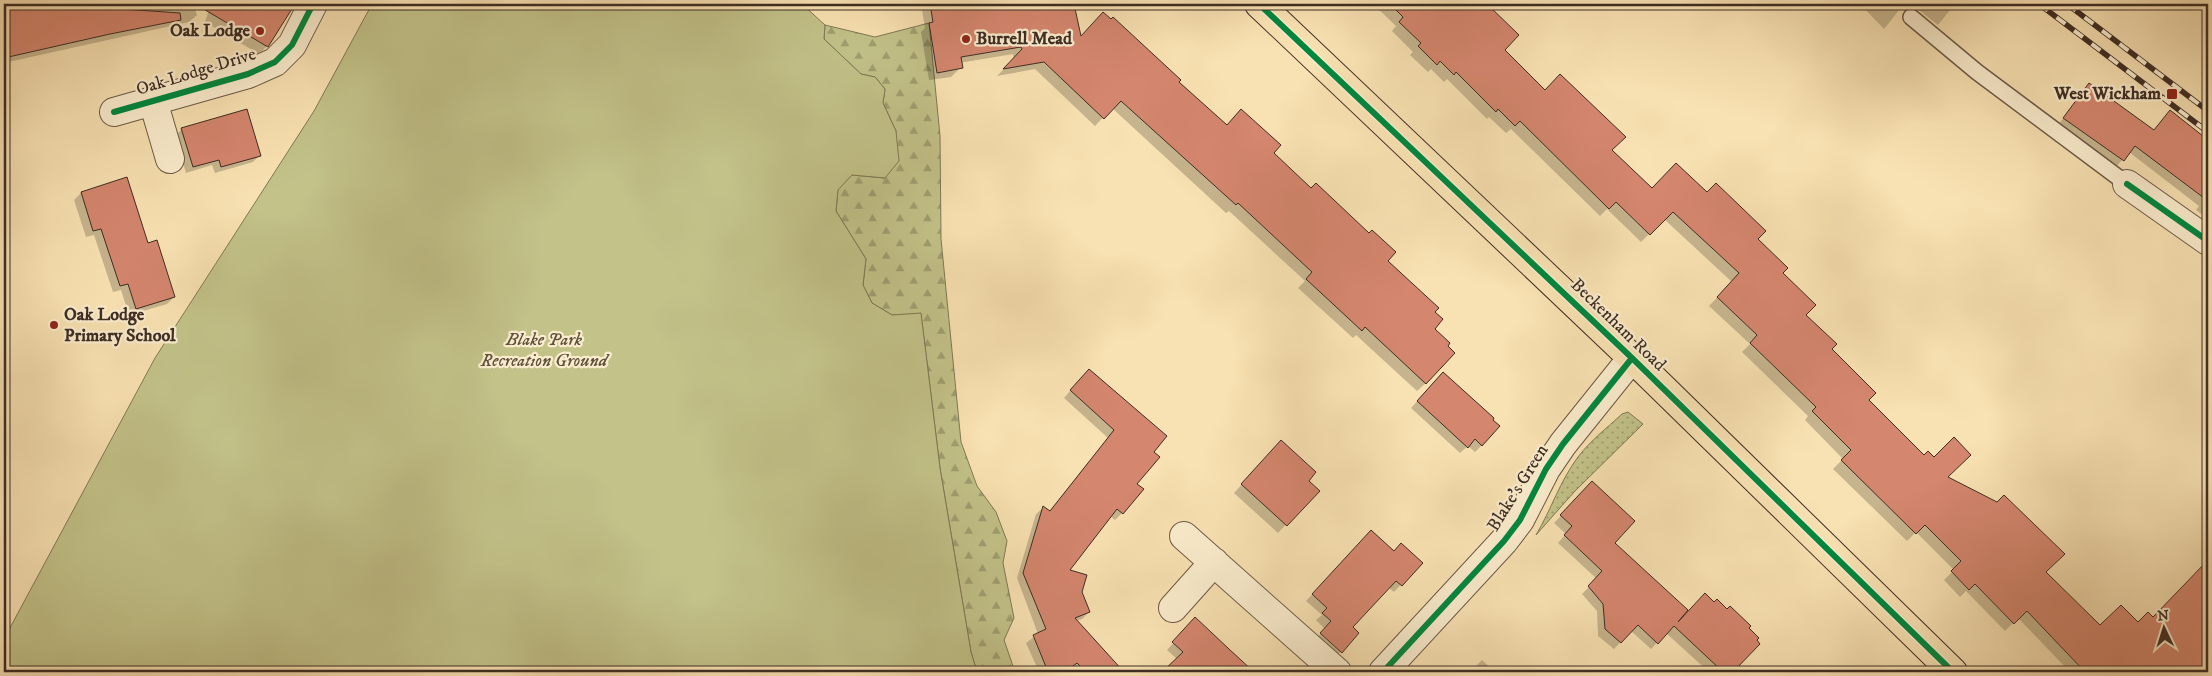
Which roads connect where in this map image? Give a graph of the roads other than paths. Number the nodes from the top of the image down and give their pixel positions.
1 (313, 4) edge
2 (1259, 4) edge
3 (1911, 17) dead end
4 (153, 101) junction
5 (114, 112) dead end
6 (170, 159) dead end
7 (2127, 184) joint
8 (2208, 241) edge
9 (1632, 358) junction
10 (1184, 536) dead end
11 (1214, 562) junction
12 (1173, 608) dead end
13 (1337, 672) edge
14 (1383, 672) edge
15 (1953, 672) edge

1 - 4 street, Oak Lodge Drive
2 - 9 main road, Beckenham Road
3 - 7 lane
4 - 5 street, Oak Lodge Drive
4 - 6 street, Oak Lodge Drive
7 - 8 street
9 - 14 street, Blake's Green
9 - 15 main road, Beckenham Road
10 - 11 street
11 - 12 street
11 - 13 street

